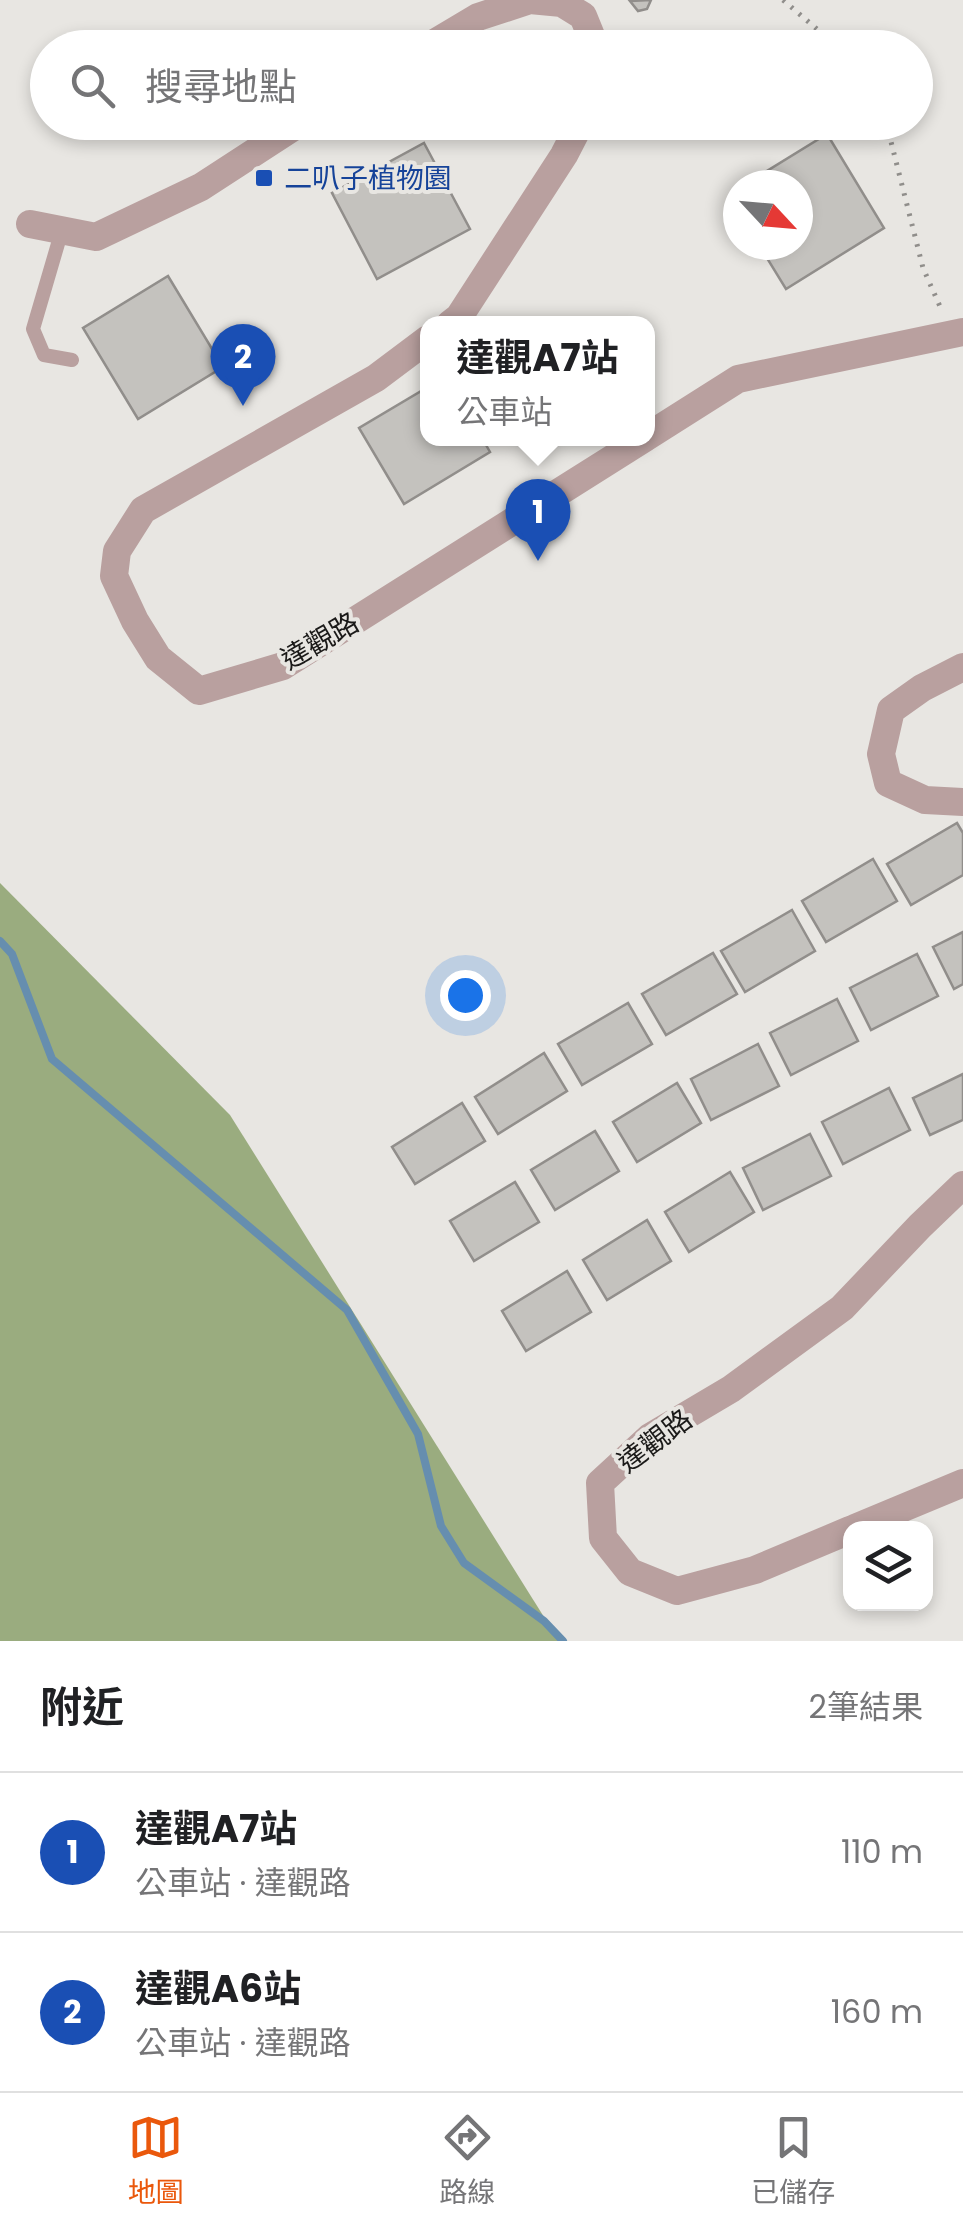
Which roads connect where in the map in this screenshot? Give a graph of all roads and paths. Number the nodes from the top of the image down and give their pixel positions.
1 (784, 0) edge
2 (456, 30) edge
3 (589, 30) edge
4 (818, 30) edge
5 (273, 140) edge
6 (572, 140) edge
7 (891, 140) edge
8 (30, 224) dead end
9 (62, 230) junction
10 (460, 316) edge
11 (958, 333) edge
12 (420, 345) edge
13 (72, 360) dead end
14 (655, 432) edge
15 (633, 446) edge
16 (963, 667) edge
17 (963, 802) edge
18 (963, 1185) edge
19 (963, 1483) edge
20 (871, 1521) edge
21 (843, 1533) edge

1 - 4 path
2 - 3 street
5 - 9 street
6 - 10 street
7 - 11 path
8 - 9 street
9 - 13 lane
11 - 14 street, 達觀路
12 - 15 street, 達觀路
16 - 17 street
18 - 21 street, 達觀路
19 - 20 street, 達觀路

